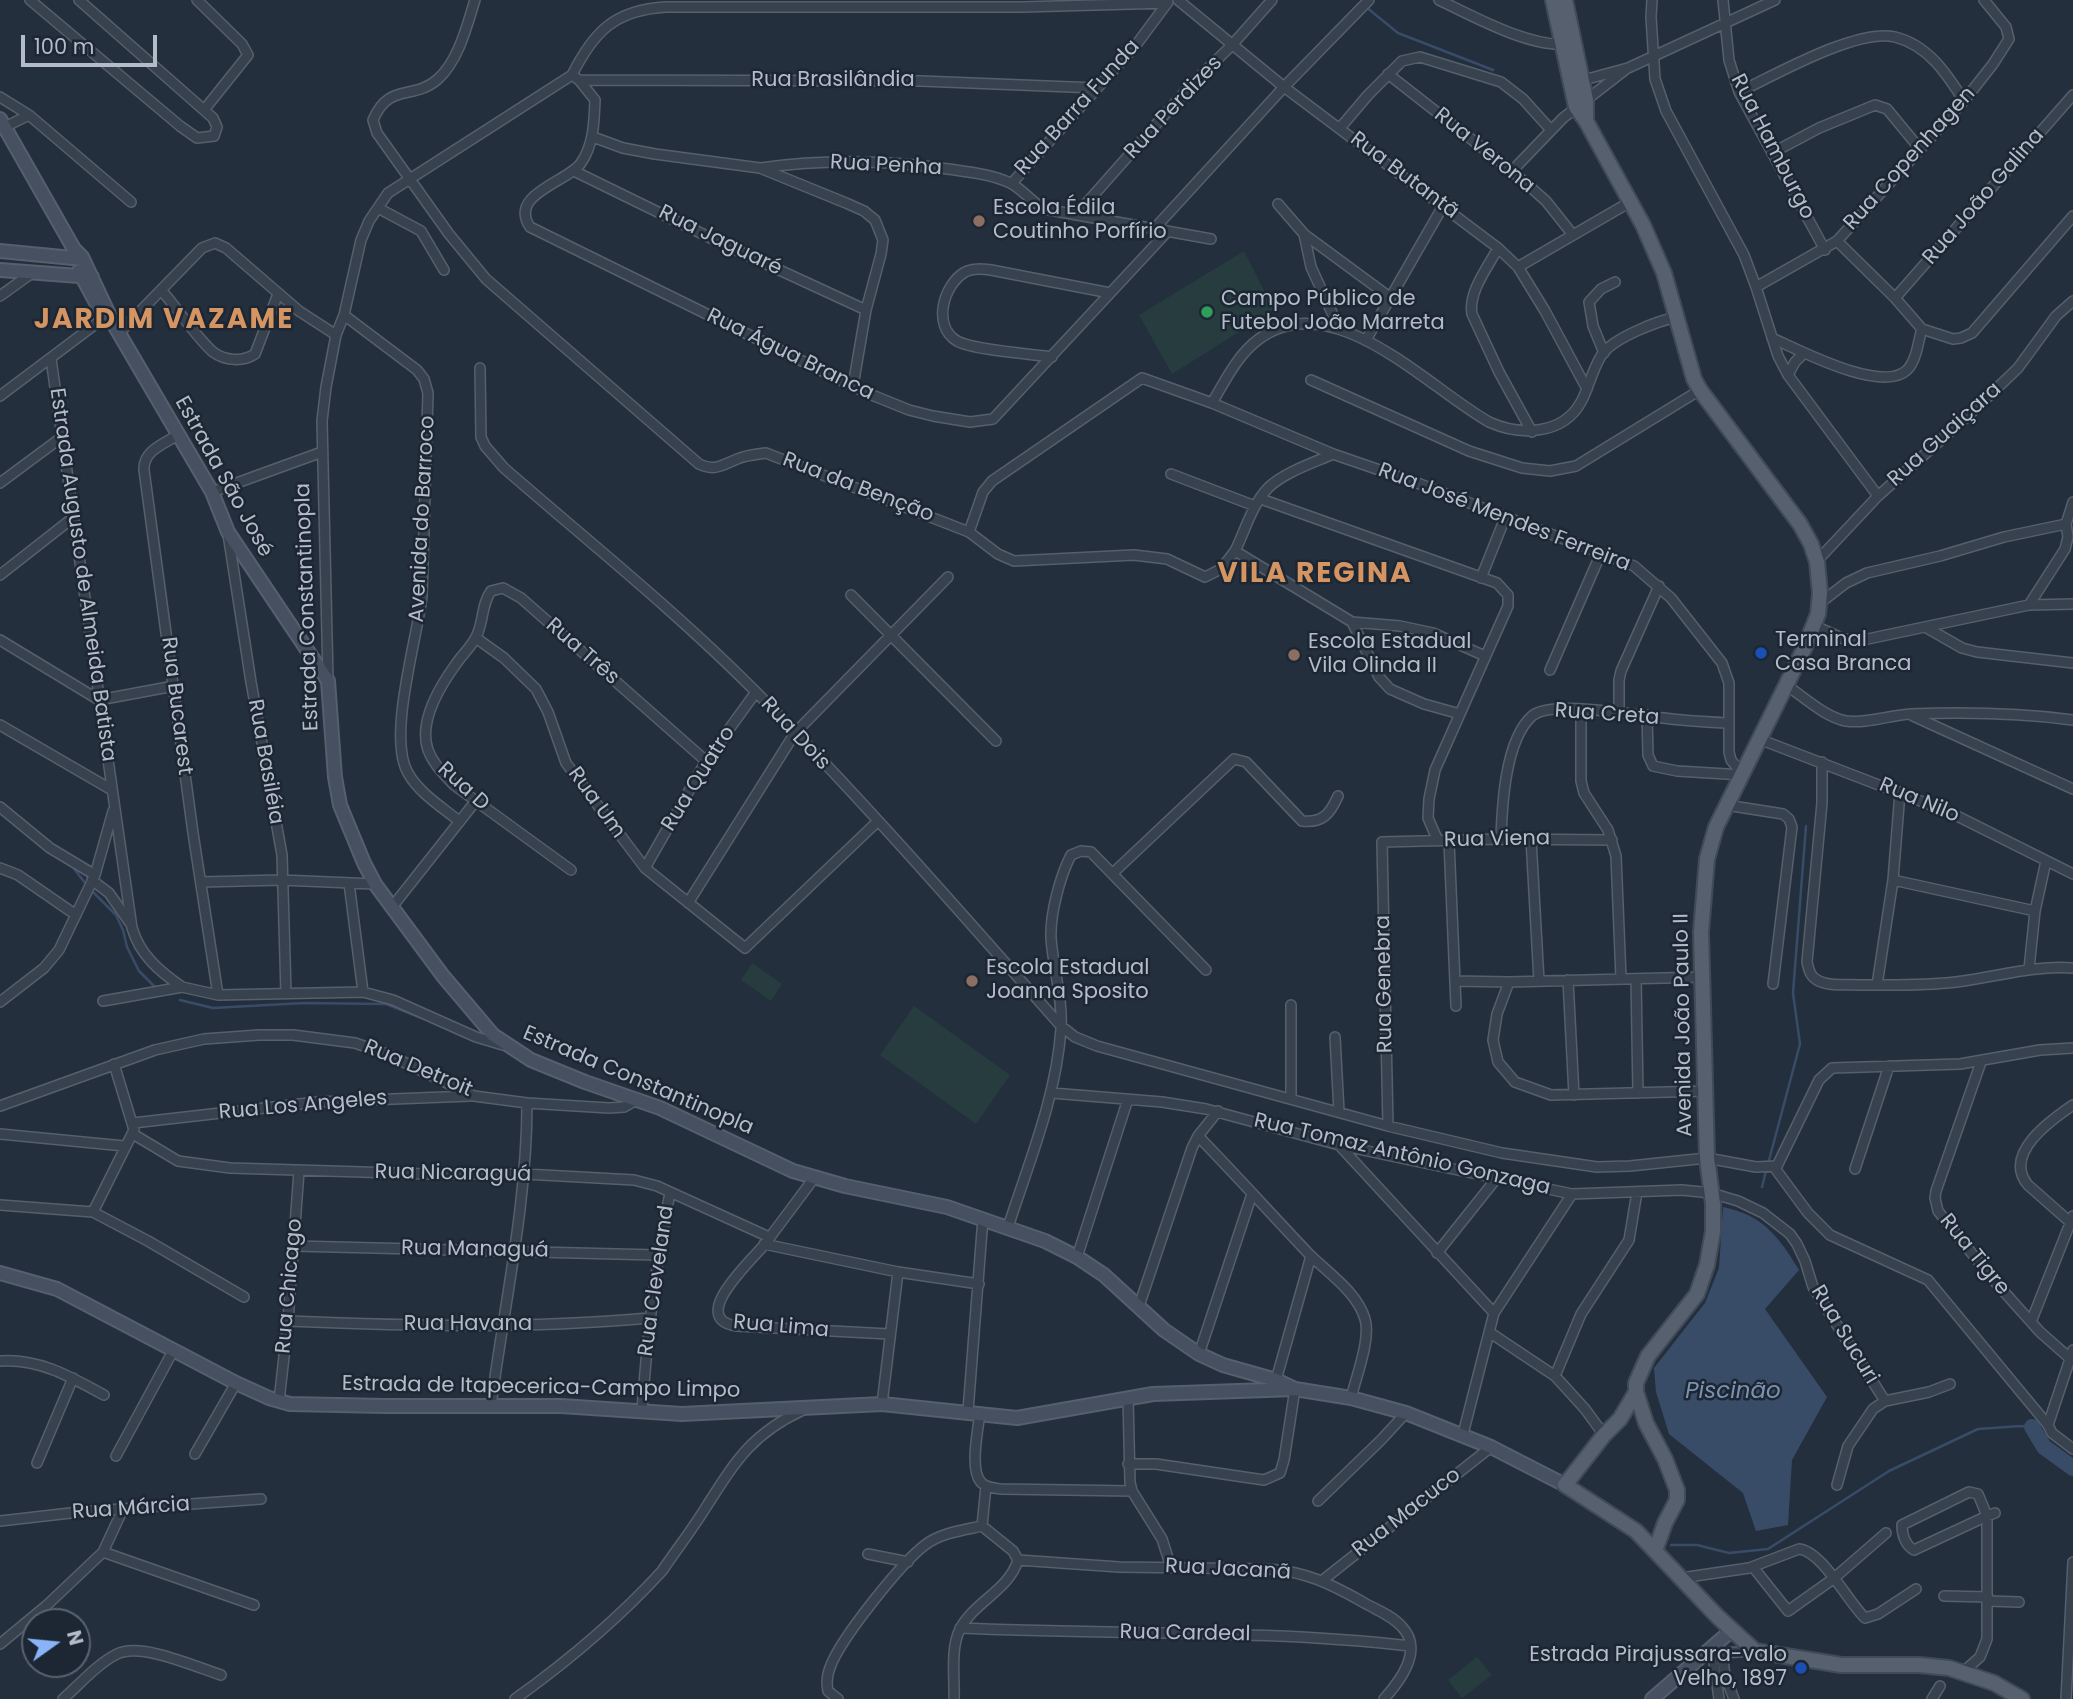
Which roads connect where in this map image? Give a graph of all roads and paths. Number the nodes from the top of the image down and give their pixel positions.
1 (30, 0) edge
2 (79, 0) edge
3 (197, 0) edge
4 (475, 0) edge
5 (1178, 0) edge
6 (1272, 0) edge
7 (1369, 0) edge
8 (1439, 0) edge
9 (1553, 0) edge
10 (1565, 0) edge
11 (1652, 0) edge
12 (1723, 0) edge
13 (1774, 0) edge
14 (1978, 0) edge
15 (1984, 0) edge
16 (1169, 1) edge
17 (1091, 2) edge
18 (954, 3) edge
19 (667, 4) edge
20 (827, 4) edge
21 (1023, 4) edge
22 (1992, 10) junction
23 (1725, 23) junction
24 (1568, 43) junction
25 (1232, 45) junction
26 (1653, 55) junction
27 (1628, 68) junction
28 (1388, 74) junction
29 (575, 78) junction
30 (1576, 82) junction
31 (1284, 87) junction
32 (1096, 88) junction
33 (1739, 92) junction
34 (2073, 95) edge
35 (0, 97) edge
36 (1964, 101) junction
37 (1581, 104) junction
38 (204, 110) junction
39 (29, 115) junction
40 (2, 123) edge
41 (1340, 128) junction
42 (1551, 130) junction
43 (593, 136) junction
44 (1920, 149) junction
45 (1772, 153) junction
46 (760, 168) junction
47 (574, 170) junction
48 (1512, 171) junction
49 (408, 178) junction
50 (1012, 183) junction
51 (131, 202) dead end
52 (1630, 202) junction
53 (1278, 204) dead end
54 (1443, 206) junction
55 (378, 208) junction
56 (1076, 215) junction
57 (2073, 216) edge
58 (1155, 228) junction
59 (1168, 231) junction
60 (1304, 234) junction
61 (1573, 235) junction
62 (1211, 239) dead end
63 (1837, 241) junction
64 (1498, 248) junction
65 (1825, 250) junction
66 (0, 251) edge
67 (77, 256) junction
68 (1518, 267) junction
69 (0, 270) edge
70 (444, 270) dead end
71 (32, 274) junction
72 (87, 277) junction
73 (1615, 282) dead end
74 (1756, 287) junction
75 (162, 291) junction
76 (1110, 293) junction
77 (278, 294) junction
78 (0, 296) edge
79 (1391, 298) junction
80 (1895, 298) junction
81 (2073, 301) edge
82 (866, 310) junction
83 (344, 315) junction
84 (1677, 317) junction
85 (111, 322) junction
86 (1339, 328) junction
87 (1922, 328) junction
88 (336, 335) junction
89 (1772, 338) junction
90 (1366, 340) junction
91 (1604, 353) junction
92 (1804, 353) junction
93 (1052, 357) junction
94 (51, 359) junction
95 (481, 368) dead end
96 (1788, 375) junction
97 (1311, 380) dead end
98 (853, 386) junction
99 (1587, 388) junction
100 (1700, 390) junction
101 (0, 396) edge
102 (1212, 403) junction
103 (1532, 432) junction
104 (178, 435) junction
105 (62, 437) junction
106 (322, 452) junction
107 (1333, 454) junction
108 (1171, 474) dead end
109 (0, 483) edge
110 (212, 492) junction
111 (1878, 496) junction
112 (1258, 502) junction
113 (2073, 502) edge
114 (74, 517) junction
115 (1505, 518) junction
116 (2066, 524) junction
117 (228, 532) junction
118 (969, 532) junction
119 (1235, 551) junction
120 (1601, 553) junction
121 (1814, 563) junction
122 (0, 575) edge
123 (948, 578) dead end
124 (1481, 578) junction
125 (1659, 586) junction
126 (851, 596) dead end
127 (1820, 603) junction
128 (2029, 604) junction
129 (2073, 604) edge
130 (1352, 622) junction
131 (1813, 625) junction
132 (1927, 628) junction
133 (891, 635) junction
134 (476, 638) junction
135 (0, 640) edge
136 (1485, 656) junction
137 (2073, 663) edge
138 (1550, 670) dead end
139 (328, 681) junction
140 (1786, 685) junction
141 (174, 686) junction
142 (756, 692) junction
143 (99, 700) junction
144 (1581, 710) junction
145 (1619, 711) junction
146 (1460, 714) junction
147 (1908, 714) junction
148 (1647, 715) junction
149 (2073, 720) edge
150 (1728, 723) junction
151 (0, 725) edge
152 (795, 733) junction
153 (1759, 739) junction
154 (996, 741) dead end
155 (706, 761) junction
156 (1822, 762) junction
157 (1743, 775) junction
158 (2073, 789) edge
159 (112, 790) junction
160 (1900, 792) junction
161 (1338, 796) dead end
162 (475, 802) junction
163 (1726, 805) junction
164 (115, 806) junction
165 (0, 807) edge
166 (459, 821) junction
167 (877, 822) junction
168 (1501, 839) junction
169 (1531, 839) junction
170 (1612, 840) junction
171 (1438, 841) junction
172 (1449, 841) junction
173 (1382, 842) joint
174 (2046, 861) junction
175 (0, 868) edge
176 (645, 868) junction
177 (571, 870) dead end
178 (1113, 873) junction
179 (2073, 874) edge
180 (93, 879) junction
181 (281, 880) junction
182 (1893, 880) junction
183 (201, 882) junction
184 (349, 883) junction
185 (375, 884) junction
186 (688, 903) junction
187 (392, 907) junction
188 (2035, 911) junction
189 (76, 915) junction
190 (132, 928) junction
191 (2029, 968) junction
192 (2073, 968) edge
193 (1206, 970) dead end
194 (1702, 977) junction
195 (1621, 978) junction
196 (1636, 979) junction
197 (1568, 980) junction
198 (1455, 981) junction
199 (1539, 981) junction
200 (1509, 982) junction
201 (1773, 984) dead end
202 (1877, 985) junction
203 (182, 988) junction
204 (363, 992) junction
205 (286, 993) junction
206 (218, 995) junction
207 (103, 1001) dead end
208 (0, 1002) edge
209 (1291, 1005) dead end
210 (1456, 1006) dead end
211 (1061, 1026) junction
212 (1335, 1037) dead end
213 (2073, 1048) edge
214 (513, 1051) junction
215 (1981, 1062) junction
216 (114, 1064) junction
217 (1889, 1066) junction
218 (1707, 1091) junction
219 (1052, 1093) junction
220 (1638, 1093) junction
221 (1574, 1095) junction
222 (474, 1096) junction
223 (1291, 1098) junction
224 (638, 1099) junction
225 (1128, 1099) junction
226 (527, 1103) junction
227 (2073, 1105) edge
228 (0, 1106) edge
229 (1218, 1111) junction
230 (1339, 1112) junction
231 (133, 1123) junction
232 (1388, 1126) junction
233 (0, 1134) edge
234 (133, 1134) junction
235 (1198, 1136) junction
236 (1339, 1145) junction
237 (124, 1146) junction
238 (1707, 1162) junction
239 (1774, 1167) junction
240 (1855, 1169) dead end
241 (299, 1171) junction
242 (525, 1174) junction
243 (814, 1178) junction
244 (1496, 1179) junction
245 (1711, 1189) junction
246 (1637, 1192) junction
247 (670, 1193) junction
248 (1252, 1194) junction
249 (1572, 1194) junction
250 (0, 1205) edge
251 (93, 1212) junction
252 (983, 1218) junction
253 (2072, 1219) edge
254 (1008, 1227) junction
255 (767, 1241) junction
256 (294, 1247) junction
257 (513, 1251) junction
258 (1437, 1253) junction
259 (657, 1255) junction
260 (1311, 1256) junction
261 (1077, 1257) junction
262 (898, 1272) junction
263 (0, 1273) edge
264 (979, 1284) junction
265 (244, 1297) dead end
266 (1139, 1306) junction
267 (1494, 1313) junction
268 (649, 1318) junction
269 (288, 1321) junction
270 (2031, 1322) junction
271 (501, 1327) junction
272 (1489, 1332) junction
273 (889, 1334) junction
274 (173, 1352) junction
275 (1199, 1354) junction
276 (2072, 1356) edge
277 (0, 1361) edge
278 (1555, 1376) junction
279 (73, 1378) junction
280 (1276, 1380) junction
281 (236, 1383) junction
282 (1950, 1384) dead end
283 (1294, 1389) junction
284 (1636, 1392) junction
285 (104, 1395) dead end
286 (1128, 1398) junction
287 (1350, 1398) junction
288 (279, 1401) junction
289 (1885, 1401) junction
290 (882, 1404) junction
291 (491, 1406) junction
292 (811, 1407) junction
293 (642, 1411) junction
294 (974, 1412) junction
295 (1406, 1413) junction
296 (1623, 1415) junction
297 (1646, 1423) junction
298 (2048, 1425) junction
299 (1463, 1434) junction
300 (1604, 1435) junction
301 (1491, 1447) junction
302 (2073, 1449) edge
303 (195, 1454) dead end
304 (116, 1456) dead end
305 (37, 1464) dead end
306 (1128, 1464) junction
307 (1565, 1485) junction
308 (1837, 1485) dead end
309 (986, 1486) junction
310 (1132, 1491) junction
311 (261, 1500) dead end
312 (1318, 1501) dead end
313 (123, 1509) junction
314 (1991, 1514) junction
315 (0, 1521) edge
316 (1665, 1523) junction
317 (982, 1526) junction
318 (1636, 1531) junction
319 (1886, 1534) dead end
320 (1655, 1551) junction
321 (103, 1552) junction
322 (868, 1554) dead end
323 (1018, 1560) junction
324 (908, 1562) junction
325 (2073, 1562) edge
326 (1171, 1567) junction
327 (1752, 1567) junction
328 (2073, 1574) edge
329 (1681, 1578) junction
330 (1833, 1578) junction
331 (1323, 1580) junction
332 (1916, 1589) dead end
333 (1944, 1596) dead end
334 (1987, 1599) junction
335 (2019, 1602) dead end
336 (254, 1605) dead end
337 (960, 1629) junction
338 (1732, 1630) junction
339 (0, 1644) edge
340 (1410, 1646) junction
341 (1717, 1651) junction
342 (1755, 1651) junction
343 (2071, 1656) edge
344 (1963, 1672) junction
345 (221, 1675) dead end
346 (1940, 1686) dead end
347 (2015, 1697) edge
348 (63, 1699) edge
349 (515, 1699) edge
350 (838, 1699) edge
351 (954, 1699) edge
352 (1384, 1699) edge
353 (1652, 1699) edge
354 (1719, 1699) edge
355 (1734, 1699) edge
356 (1932, 1699) edge
357 (2066, 1699) edge

1 - 38 street
2 - 38 street
3 - 38 street
4 - 49 street, Rua da Benção
5 - 25 street, Rua Butantã
6 - 25 street, Rua Perdizes
7 - 31 street
8 - 24 street
9 - 24 main road, Avenida João Paulo II
10 - 24 main road, Avenida João Paulo II
11 - 26 street
12 - 23 street, Rua Hamburgo
13 - 23 street
14 - 22 street
15 - 22 street, Rua Copenhagen
16 - 17 street
16 - 32 street, Rua Barra Funda
17 - 21 street
18 - 20 street
18 - 21 street
19 - 20 street
19 - 29 street
22 - 36 street, Rua Copenhagen
23 - 26 street
23 - 33 street, Rua Hamburgo
24 - 30 main road, Avenida João Paulo II
25 - 31 street, Rua Butantã
25 - 56 street, Rua Perdizes
26 - 27 street
26 - 74 street
27 - 30 street
27 - 37 street
28 - 41 street
28 - 42 street
28 - 48 street, Rua Verona
29 - 32 street, Rua Brasilândia
29 - 43 street, Rua Água Branca
29 - 49 street
30 - 37 main road, Avenida João Paulo II
31 - 41 street, Rua Butantã
31 - 58 street
32 - 50 street, Rua Barra Funda
33 - 36 street
33 - 45 street, Rua Hamburgo
34 - 80 street, Rua João Galina
35 - 39 street
36 - 44 street, Rua Copenhagen
37 - 42 street
37 - 52 main road, Avenida João Paulo II
39 - 40 street
39 - 51 street
40 - 67 street, Estrada São José
41 - 54 street, Rua Butantã
42 - 48 street
43 - 46 street
43 - 47 street, Rua Água Branca
44 - 45 street
44 - 63 street, Rua Copenhagen
45 - 65 street, Rua Hamburgo
46 - 50 street, Rua Penha
46 - 82 street
47 - 82 street, Rua Jaguaré
47 - 98 street, Rua Água Branca
48 - 61 street, Rua Verona
49 - 55 street, Estrada Constantinopla
49 - 118 street, Rua da Benção
50 - 56 street, Rua Barra Funda
52 - 61 street
52 - 84 main road, Avenida João Paulo II
53 - 60 street
54 - 64 street, Rua Butantã
54 - 79 street
55 - 70 street
55 - 83 street, Estrada Constantinopla
56 - 58 street, Rua Barra Funda
57 - 87 street
58 - 59 street, Rua Barra Funda
59 - 62 street, Rua Barra Funda
59 - 76 street, Rua Água Branca
60 - 79 street
60 - 86 street
61 - 68 street
63 - 65 street, Rua Copenhagen
63 - 80 street
64 - 68 street, Rua Butantã
64 - 103 street
65 - 74 street, Rua Copenhagen
66 - 67 street
67 - 72 street, Estrada São José
68 - 99 street, Rua Butantã
69 - 71 street
71 - 72 street
71 - 78 street
72 - 85 street, Estrada São José
73 - 91 street
74 - 89 street
75 - 77 street
75 - 77 street
75 - 85 street
76 - 93 street, Rua Água Branca
76 - 93 street
77 - 88 street
79 - 90 street
80 - 87 street
81 - 111 street, Rua Guaiçara
82 - 98 street
83 - 88 street, Estrada Constantinopla
83 - 166 street, Avenida do Barroco
84 - 91 street
84 - 100 main road, Avenida João Paulo II
85 - 94 street
85 - 104 street, Estrada São José
86 - 90 street
86 - 102 street
87 - 92 street
88 - 106 street, Estrada Constantinopla
89 - 92 street
89 - 96 street
90 - 103 street
91 - 99 street
92 - 96 street
93 - 98 street, Rua Água Branca
94 - 101 street
94 - 105 street, Estrada Augusto de Almeida Batista
95 - 142 street, Rua Dois
96 - 111 street
97 - 100 street
99 - 103 street
100 - 121 main road, Avenida João Paulo II
102 - 107 street, Rua José Mendes Ferreira
102 - 118 street, Rua José Mendes Ferreira
104 - 110 street, Estrada São José
104 - 141 street, Rua Bucarest
105 - 109 street
105 - 114 street, Estrada Augusto de Almeida Batista
106 - 110 street
106 - 139 street, Estrada Constantinopla
107 - 112 street
107 - 115 street, Rua José Mendes Ferreira
108 - 112 street
110 - 117 street, Estrada São José
111 - 121 street, Rua Guaiçara
112 - 119 street
112 - 124 street
113 - 116 street
114 - 122 street
114 - 143 street, Estrada Augusto de Almeida Batista
115 - 120 street, Rua José Mendes Ferreira
115 - 124 street
116 - 127 street
116 - 128 street
117 - 139 street, Estrada São José
117 - 181 street, Rua Basiléia
118 - 119 street, Rua da Benção
119 - 130 street
120 - 125 street, Rua José Mendes Ferreira
120 - 138 street
121 - 127 main road, Avenida João Paulo II
121 - 131 main road, Avenida João Paulo II
123 - 133 street
124 - 136 street
125 - 145 street
125 - 150 street, Rua José Mendes Ferreira
126 - 133 street
127 - 131 main road, Avenida João Paulo II
128 - 129 street
128 - 132 street
130 - 136 street
130 - 146 street
131 - 132 street
131 - 140 main road, Avenida João Paulo II
132 - 137 street
133 - 152 street
133 - 154 street
134 - 155 street, Rua Três
134 - 162 street, Rua D
134 - 176 street, Rua Um
135 - 143 street
136 - 146 street
139 - 185 street, Estrada Constantinopla
140 - 147 street
140 - 153 main road, Avenida João Paulo II
141 - 143 street
141 - 183 street, Rua Bucarest
142 - 152 street, Rua Dois
142 - 155 street, Rua Quatro
143 - 159 street, Estrada Augusto de Almeida Batista
144 - 145 street, Rua Creta
144 - 168 street, Rua Creta
144 - 170 street
145 - 148 street, Rua Creta
146 - 171 street
147 - 149 street
147 - 158 street
148 - 150 street, Rua Creta
148 - 157 street
150 - 157 street, Rua José Mendes Ferreira
151 - 159 street
152 - 167 street, Rua Dois
152 - 186 street
153 - 156 street, Rua Nilo
153 - 157 main road, Avenida João Paulo II
155 - 176 street, Rua Quatro
156 - 160 street, Rua Nilo
156 - 202 street
157 - 163 main road, Avenida João Paulo II
159 - 164 street, Estrada Augusto de Almeida Batista
160 - 174 street, Rua Nilo
160 - 182 street
161 - 178 street
162 - 166 street
162 - 177 street, Rua D
163 - 194 main road, Avenida João Paulo II
163 - 201 street
164 - 180 street
164 - 190 street, Estrada Augusto de Almeida Batista
165 - 180 street
166 - 187 street
167 - 186 street, Rua Um
167 - 211 street, Rua Dois
168 - 169 street, Rua Viena
168 - 172 street, Rua Viena
169 - 170 street, Rua Viena
169 - 199 street
170 - 195 street
171 - 172 street, Rua Viena
171 - 173 street, Rua Viena
172 - 198 street
173 - 232 street, Rua Genebra
174 - 179 street, Rua Nilo
174 - 188 street
175 - 189 street
176 - 186 street, Rua Um
178 - 193 street
178 - 211 street
180 - 189 street
180 - 190 street
181 - 183 street
181 - 184 street
181 - 205 street, Rua Basiléia
182 - 188 street
182 - 202 street
183 - 206 street, Rua Bucarest
184 - 185 street
184 - 204 street
185 - 187 street, Estrada Constantinopla
187 - 214 street, Estrada Constantinopla
188 - 191 street
189 - 208 street
190 - 203 street
191 - 192 street
191 - 202 street
194 - 196 street
194 - 218 main road, Avenida João Paulo II
195 - 196 street
195 - 197 street
196 - 220 street
197 - 199 street
197 - 221 street
198 - 200 street
198 - 210 street
199 - 200 street
200 - 221 street
203 - 206 street
203 - 207 street
204 - 205 street
204 - 214 street
205 - 206 street
209 - 223 street
211 - 219 street
211 - 223 street, Rua Dois
212 - 230 street
213 - 215 street
214 - 224 street, Estrada Constantinopla
215 - 217 street
215 - 270 street, Rua Tigre
216 - 222 street, Rua Detroit
216 - 228 street, Rua Detroit
216 - 231 street
217 - 239 street
217 - 240 street
218 - 220 street
218 - 238 main road, Avenida João Paulo II
219 - 225 street, Rua Tomaz Antônio Gonzaga
219 - 254 street
220 - 221 street
222 - 226 street, Rua Detroit
222 - 231 street, Rua Los Angeles
223 - 230 street, Rua Dois
224 - 226 street, Rua Detroit
224 - 243 street, Estrada Constantinopla
225 - 229 street, Rua Tomaz Antônio Gonzaga
225 - 261 street
226 - 242 street
227 - 253 street
229 - 235 street
229 - 236 street, Rua Tomaz Antônio Gonzaga
230 - 232 street, Rua Dois
231 - 234 street
232 - 238 street, Rua Dois
233 - 237 street
234 - 237 street
234 - 241 street, Rua Nicaraguá
235 - 248 street
235 - 266 street
236 - 244 street, Rua Tomaz Antônio Gonzaga
236 - 258 street
237 - 251 street
238 - 239 street, Rua Dois
238 - 245 main road, Avenida João Paulo II
239 - 298 street
241 - 242 street, Rua Nicaraguá
241 - 256 street, Rua Chicago
242 - 247 street, Rua Nicaraguá
242 - 257 street
243 - 252 street, Estrada Constantinopla
243 - 255 street, Rua Lima
244 - 249 street, Rua Tomaz Antônio Gonzaga
244 - 258 street
245 - 246 street, Rua Tomaz Antônio Gonzaga
245 - 284 main road, Avenida João Paulo II
245 - 289 street, Rua Sucuri
246 - 249 street, Rua Tomaz Antônio Gonzaga
246 - 278 street
247 - 255 street, Rua Nicaraguá
247 - 259 street, Rua Cleveland
248 - 260 street
248 - 275 street
249 - 267 street
250 - 251 street
251 - 265 street
252 - 254 street, Estrada Constantinopla
252 - 264 street
253 - 270 street
254 - 261 street, Estrada Constantinopla
255 - 262 street, Rua Nicaraguá
255 - 273 street, Rua Lima
256 - 257 street, Rua Managuá
256 - 269 street, Rua Chicago
257 - 259 street, Rua Managuá
257 - 271 street
258 - 267 street
259 - 268 street, Rua Cleveland
260 - 280 street
260 - 287 street
261 - 266 street, Estrada Constantinopla
262 - 264 street, Rua Nicaraguá
262 - 273 street
263 - 274 street, Estrada de Itapecerica-Campo Limpo
264 - 294 street
266 - 275 street, Estrada Constantinopla
267 - 272 street
268 - 271 street, Rua Havana
268 - 293 street, Rua Cleveland
269 - 271 street, Rua Havana
269 - 288 street, Rua Chicago
270 - 276 street
271 - 291 street
272 - 278 street
272 - 299 street
273 - 290 street
274 - 281 street, Estrada de Itapecerica-Campo Limpo
274 - 304 street
275 - 280 street, Estrada Constantinopla
276 - 298 street
277 - 279 street
278 - 300 street
279 - 285 street
279 - 305 street
280 - 283 street, Estrada Constantinopla
281 - 288 street, Estrada de Itapecerica-Campo Limpo
281 - 303 street
282 - 289 street
283 - 286 street, Estrada de Itapecerica-Campo Limpo
283 - 287 street, Estrada de Itapecerica-Campo Limpo
283 - 306 street
284 - 296 main road, Avenida João Paulo II
284 - 297 main road
286 - 294 street, Estrada de Itapecerica-Campo Limpo
286 - 306 street
287 - 295 street, Estrada de Itapecerica-Campo Limpo
288 - 291 street, Estrada de Itapecerica-Campo Limpo
289 - 308 street
290 - 292 street, Estrada de Itapecerica-Campo Limpo
290 - 294 street, Estrada de Itapecerica-Campo Limpo
291 - 293 street, Estrada de Itapecerica-Campo Limpo
292 - 293 street, Estrada de Itapecerica-Campo Limpo
292 - 349 street
294 - 309 street
295 - 299 street, Estrada de Itapecerica-Campo Limpo
295 - 312 street
296 - 297 main road
296 - 300 main road, Avenida João Paulo II
297 - 316 main road
298 - 302 street
299 - 301 street, Estrada de Itapecerica-Campo Limpo
300 - 307 main road, Avenida João Paulo II
301 - 307 street, Estrada de Itapecerica-Campo Limpo
301 - 331 street, Rua Macuco
306 - 310 street
307 - 318 main road, Estrada de Itapecerica-Campo Limpo
309 - 310 street
309 - 317 street
310 - 326 street
311 - 313 street, Rua Márcia
313 - 315 street, Rua Márcia
313 - 321 street
314 - 314 street
314 - 334 street
316 - 318 main road
316 - 320 main road
317 - 323 street
317 - 324 street
318 - 320 main road, Estrada de Itapecerica-Campo Limpo
319 - 330 street
320 - 329 main road, Estrada de Itapecerica-Campo Limpo
321 - 336 street
321 - 339 street
322 - 324 street
323 - 326 street, Rua Jacanã
323 - 337 street
324 - 350 street
325 - 328 street
326 - 331 street, Rua Jacanã
327 - 329 street
327 - 330 street
327 - 330 street
328 - 343 street
329 - 338 main road, Estrada de Itapecerica-Campo Limpo
330 - 332 street
331 - 340 street, Rua Jacanã
333 - 334 street
334 - 335 street
334 - 344 street
337 - 340 street, Rua Cardeal
337 - 351 street
338 - 341 street
338 - 342 main road, Estrada de Itapecerica-Campo Limpo
340 - 352 street
341 - 342 street
341 - 353 street
341 - 354 street
341 - 355 street
342 - 344 main road
343 - 357 street
344 - 347 main road
345 - 348 street
346 - 356 street

